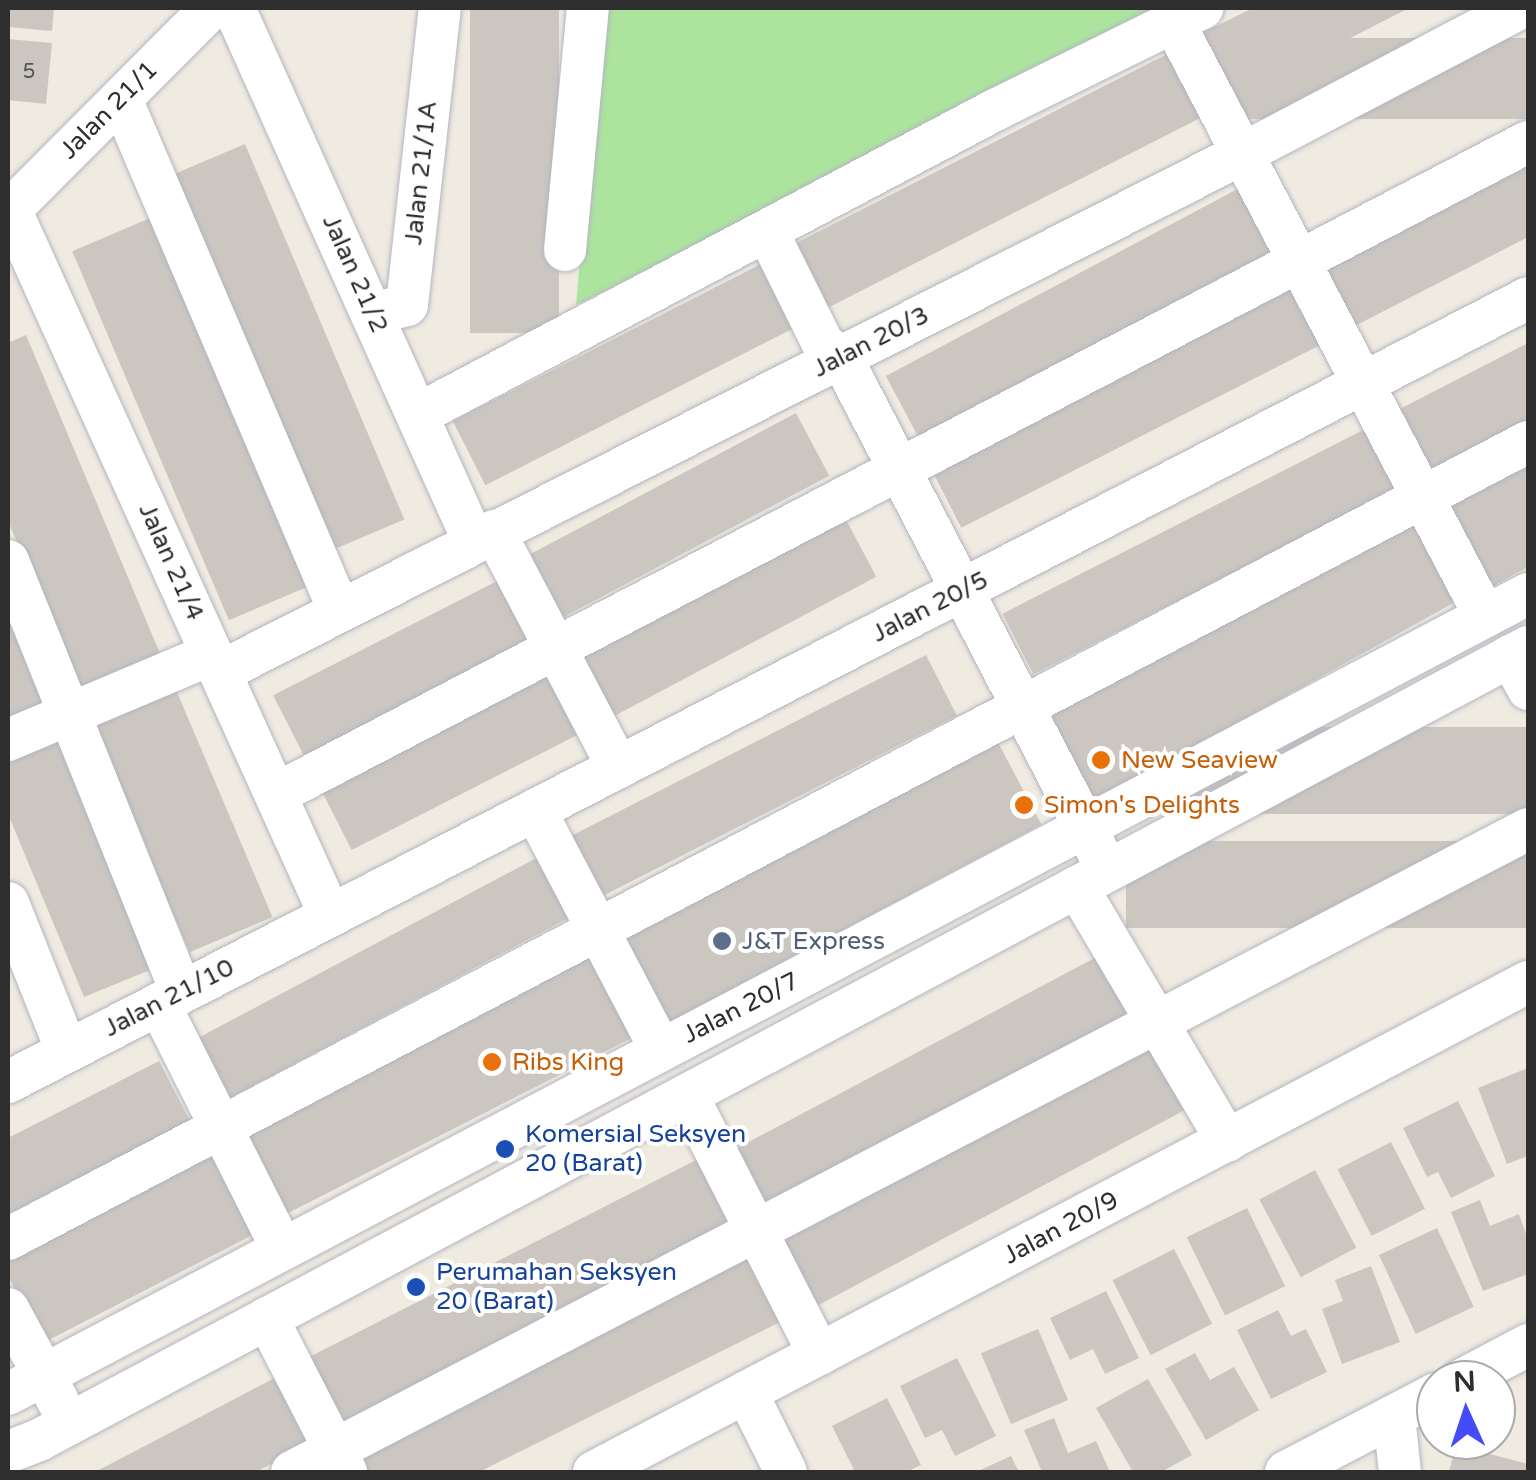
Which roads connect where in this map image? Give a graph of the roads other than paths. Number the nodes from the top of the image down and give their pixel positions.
1 (211, 8) edge
2 (234, 8) edge
3 (440, 8) edge
4 (588, 8) edge
5 (1520, 8) edge
6 (1188, 15) edge
7 (121, 98) junction
8 (1528, 142) edge
9 (1240, 155) junction
10 (9, 210) edge
11 (768, 233) junction
12 (565, 250) dead end
13 (1297, 261) junction
14 (1528, 298) edge
15 (373, 314) junction
16 (841, 357) junction
17 (1362, 384) junction
18 (418, 415) junction
19 (1528, 442) edge
20 (899, 470) junction
21 (1423, 498) junction
22 (484, 536) junction
23 (8, 561) edge
24 (962, 591) junction
25 (1528, 594) edge
26 (339, 610) junction
27 (1485, 616) junction
28 (555, 648) junction
29 (216, 663) junction
30 (1522, 664) edge
31 (1024, 708) junction
32 (69, 714) junction
33 (8, 740) edge
34 (618, 767) junction
35 (276, 794) junction
36 (535, 810) junction
37 (1086, 829) junction
38 (1528, 829) edge
39 (1092, 879) junction
40 (8, 902) edge
41 (330, 915) junction
42 (598, 929) junction
43 (1528, 982) edge
44 (170, 998) junction
45 (1157, 1022) junction
46 (661, 1050) junction
47 (67, 1051) junction
48 (8, 1082) edge
49 (687, 1095) junction
50 (220, 1124) junction
51 (1227, 1141) junction
52 (756, 1231) junction
53 (8, 1239) edge
54 (282, 1249) junction
55 (8, 1309) edge
56 (267, 1318) junction
57 (1528, 1345) edge
58 (820, 1354) junction
59 (1500, 1360) edge
60 (26, 1385) edge
61 (746, 1392) junction
62 (1416, 1404) edge
63 (1394, 1416) junction
64 (31, 1445) edge
65 (340, 1461) edge
66 (292, 1472) edge
67 (594, 1472) edge
68 (786, 1472) edge
69 (1286, 1472) edge
70 (1400, 1472) edge

1 - 7 street, Jalan 21/1
2 - 15 street, Jalan 21/2
3 - 15 street, Jalan 21/1A
4 - 12 street
5 - 9 street, Jalan 20/3
6 - 9 street
6 - 11 street
7 - 10 street, Jalan 21/1
7 - 26 street
8 - 13 street
9 - 13 street
9 - 16 street, Jalan 20/3
10 - 29 street, Jalan 21/4
11 - 16 street
11 - 18 street
13 - 17 street
13 - 20 street
14 - 17 street, Jalan 20/5
15 - 18 street, Jalan 21/2
16 - 20 street
16 - 22 street, Jalan 20/3
17 - 21 street
17 - 24 street, Jalan 20/5
18 - 22 street, Jalan 21/2
19 - 21 street
20 - 24 street
20 - 28 street
21 - 27 street
21 - 31 street
22 - 26 street, Jalan 20/3
22 - 28 street, Jalan 21/2
23 - 32 street
24 - 31 street
24 - 34 street, Jalan 20/5
25 - 27 street, Jalan 20/7
26 - 29 street, Jalan 20/3
27 - 37 street, Jalan 20/7
28 - 34 street, Jalan 21/2
28 - 35 street
29 - 32 street, Jalan 20/3
29 - 35 street, Jalan 21/4
30 - 39 street, Jalan 20/7
31 - 37 street
31 - 42 street
32 - 33 street, Jalan 20/3
32 - 44 street
34 - 36 street, Jalan 20/5
35 - 41 street, Jalan 21/4
36 - 41 street, Jalan 20/5
36 - 42 street
37 - 39 street
37 - 46 street, Jalan 20/7
38 - 45 street
39 - 45 street
39 - 49 street, Jalan 20/7
40 - 47 street
41 - 44 street, Jalan 21/10
42 - 46 street
42 - 50 street
43 - 51 street, Jalan 20/9
44 - 47 street, Jalan 21/10
44 - 50 street
45 - 51 street
45 - 52 street
46 - 54 street, Jalan 20/7
47 - 48 street, Jalan 21/10
49 - 52 street
49 - 56 street, Jalan 20/7
50 - 53 street
50 - 54 street
51 - 58 street, Jalan 20/9
52 - 58 street
52 - 65 street
54 - 60 street, Jalan 20/7
55 - 60 street
56 - 64 street, Jalan 20/7
56 - 65 street
57 - 59 street
58 - 61 street, Jalan 20/9
60 - 64 street
61 - 67 street, Jalan 20/9
61 - 68 street
62 - 63 street
63 - 69 street
63 - 70 street
65 - 66 street

